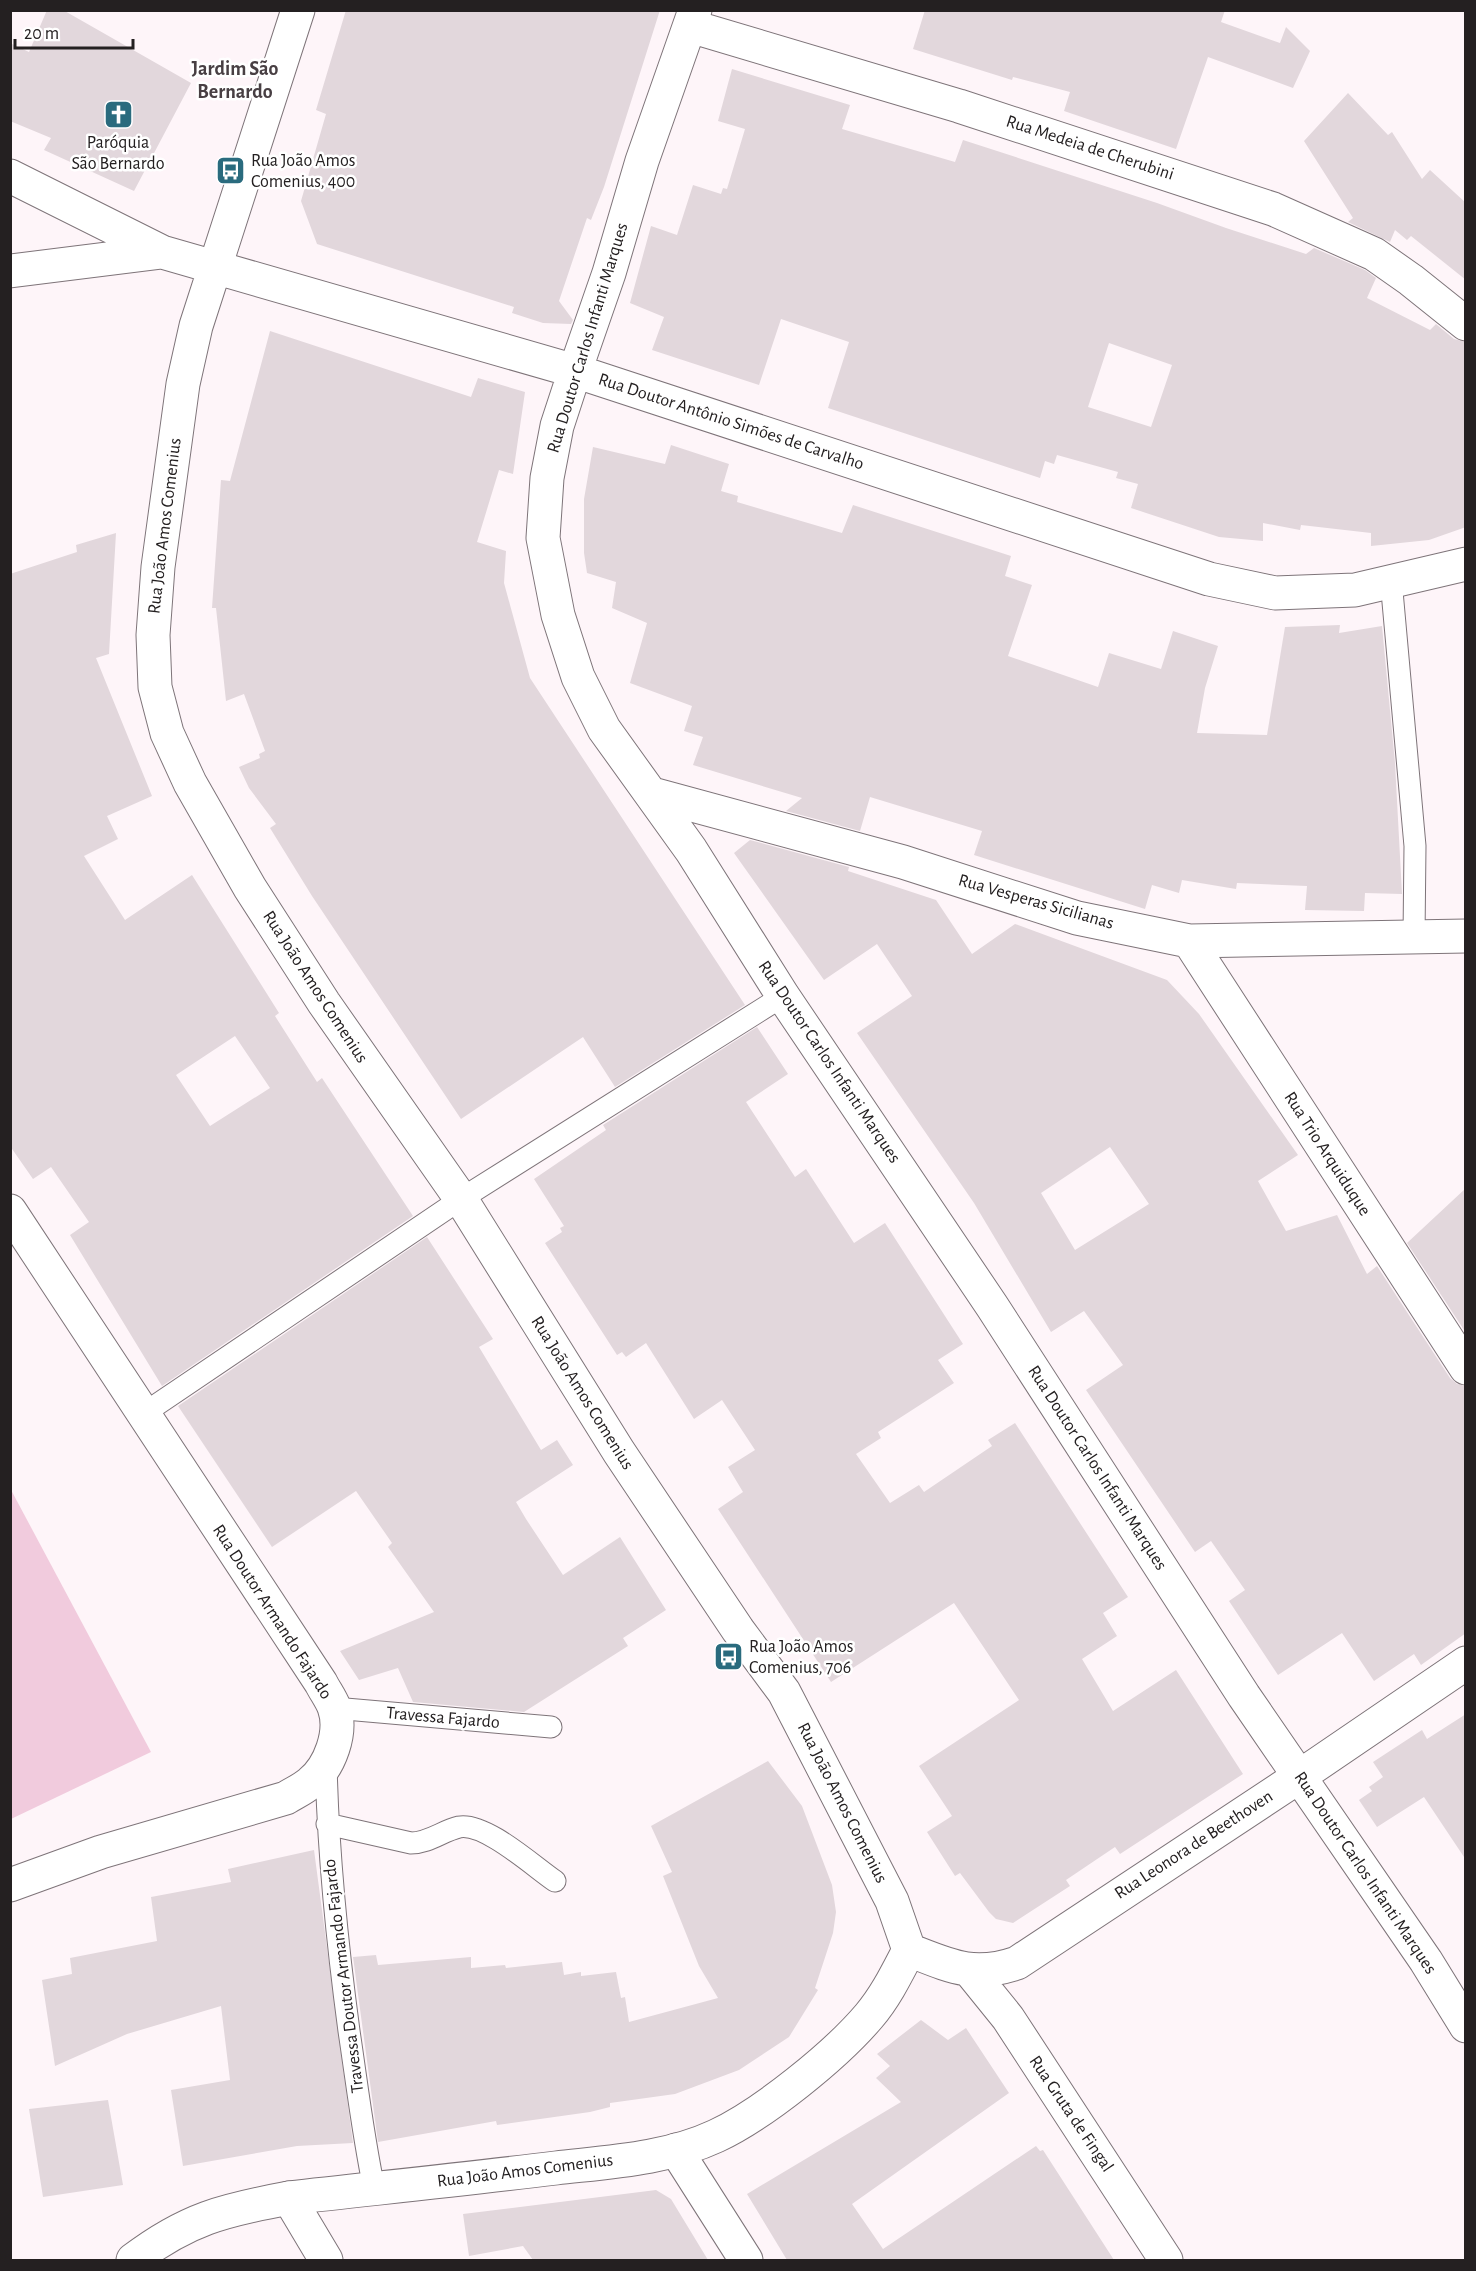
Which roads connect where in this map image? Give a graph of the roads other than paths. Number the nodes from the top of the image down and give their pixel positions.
1 (298, 10) edge
2 (692, 18) edge
3 (10, 176) edge
4 (162, 252) junction
5 (215, 268) junction
6 (10, 271) edge
7 (1466, 324) edge
8 (574, 371) junction
9 (1466, 564) edge
10 (1391, 580) junction
11 (652, 794) junction
12 (1466, 936) edge
13 (1414, 937) junction
14 (1189, 941) junction
15 (783, 996) junction
16 (461, 1199) junction
17 (10, 1211) edge
18 (1466, 1368) edge
19 (143, 1414) junction
20 (1466, 1663) edge
21 (334, 1708) junction
22 (551, 1727) dead end
23 (326, 1763) junction
24 (1300, 1776) junction
25 (327, 1824) junction
26 (555, 1881) dead end
27 (10, 1885) edge
28 (909, 1950) junction
29 (970, 1971) junction
30 (1466, 2026) edge
31 (676, 2150) junction
32 (374, 2188) junction
33 (289, 2198) junction
34 (133, 2260) edge
35 (326, 2260) edge
36 (746, 2260) edge
37 (1166, 2260) edge

1 - 5 street, Rua João Amos Comenius
2 - 7 street, Rua Medeia de Cherubini
2 - 8 street, Rua Doutor Carlos Infanti Marques
3 - 4 street, Rua Doutor Antônio Simões de Carvalho
4 - 5 street, Rua Doutor Antônio Simões de Carvalho
4 - 6 street
5 - 8 street, Rua Doutor Antônio Simões de Carvalho
5 - 16 street, Rua João Amos Comenius
8 - 10 street, Rua Doutor Antônio Simões de Carvalho
8 - 11 street, Rua Doutor Carlos Infanti Marques
9 - 10 street, Rua Doutor Antônio Simões de Carvalho
10 - 13 lane
11 - 14 street, Rua Vesperas Sicilianas
11 - 15 street, Rua Doutor Carlos Infanti Marques
12 - 13 street, Rua Vesperas Sicilianas
13 - 14 street, Rua Vesperas Sicilianas
14 - 18 street, Rua Trio Arquiduque
15 - 16 lane
15 - 24 street, Rua Doutor Carlos Infanti Marques
16 - 19 lane
16 - 28 street, Rua João Amos Comenius
17 - 19 street, Rua Doutor Armando Fajardo
19 - 21 street, Rua Doutor Armando Fajardo
20 - 24 street, Rua Leonora de Beethoven
21 - 22 lane, Travessa Fajardo
21 - 23 street, Rua Doutor Armando Fajardo
23 - 25 lane, Travessa Doutor Armando Fajardo
23 - 27 street, Rua Doutor Armando Fajardo
24 - 29 street, Rua Leonora de Beethoven
24 - 30 street, Rua Doutor Carlos Infanti Marques
25 - 26 lane
25 - 32 lane, Travessa Doutor Armando Fajardo
28 - 29 street, Rua Leonora de Beethoven
28 - 31 street, Rua João Amos Comenius
29 - 37 street, Rua Gruta de Fingal
31 - 32 street, Rua João Amos Comenius
31 - 36 street
32 - 33 street, Rua João Amos Comenius
33 - 34 street, Rua João Amos Comenius
33 - 35 street

